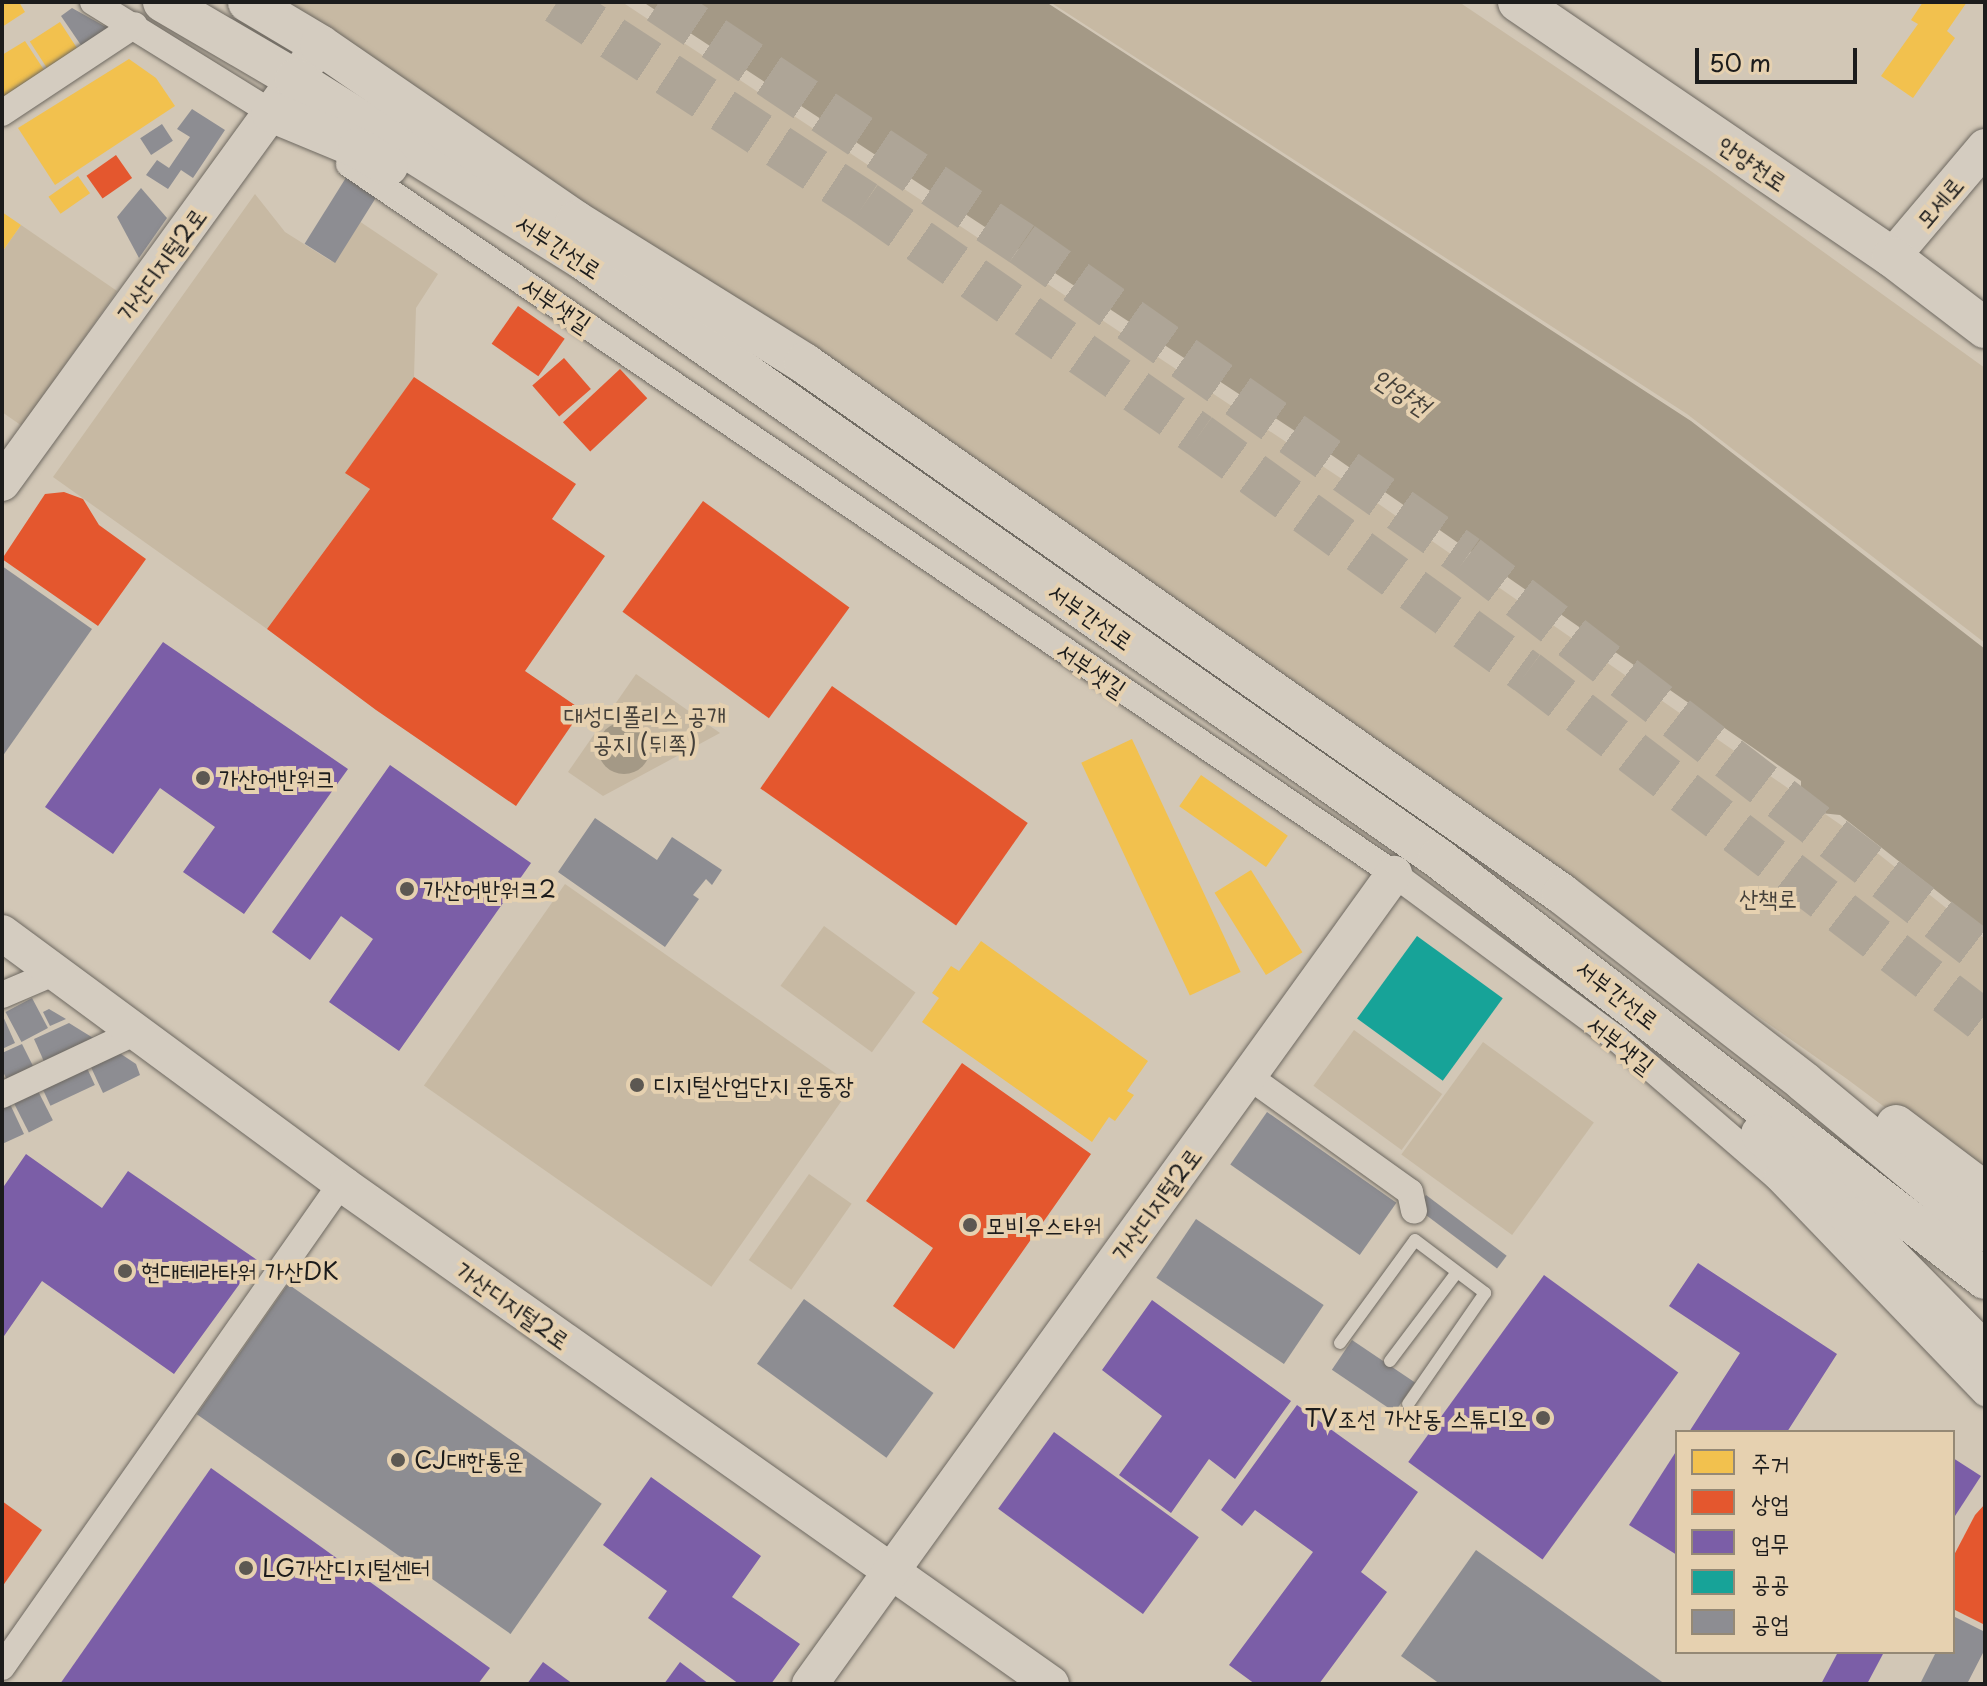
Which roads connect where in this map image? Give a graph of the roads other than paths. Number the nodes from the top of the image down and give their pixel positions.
1 (93, 2) edge
2 (248, 2) edge
3 (1518, 2) edge
4 (149, 14) edge
5 (320, 45) junction
6 (295, 79) junction
7 (271, 112) junction
8 (2, 113) edge
9 (1985, 147) edge
10 (1892, 257) junction
11 (1985, 328) edge
12 (776, 397) junction
13 (2, 483) edge
14 (1394, 874) junction
15 (1562, 894) junction
16 (1532, 928) junction
17 (2, 933) edge
18 (56, 972) junction
19 (2, 995) edge
20 (138, 1031) junction
21 (1248, 1076) junction
22 (2, 1095) edge
23 (1985, 1192) edge
24 (333, 1195) dead end
25 (1414, 1211) joint
26 (1985, 1232) edge
27 (1415, 1240) junction
28 (1457, 1272) junction
29 (1985, 1279) edge
30 (1340, 1343) dead end
31 (1985, 1353) edge
32 (1390, 1361) dead end
33 (1985, 1393) edge
34 (1408, 1404) dead end
35 (890, 1573) junction
36 (2, 1667) edge
37 (810, 1684) edge
38 (1051, 1684) edge

1 - 4 street, 서부샛길
2 - 5 main road, 서부간선로
3 - 10 main road, 안양천로
4 - 6 main road, 서부간선로
4 - 7 street, 서부샛길
4 - 8 street
5 - 6 street, 가산디지털2로
5 - 15 main road, 서부간선로
6 - 7 street, 가산디지털2로
6 - 12 main road, 서부간선로
7 - 12 main road
7 - 13 street, 가산디지털2로
7 - 14 street, 서부샛길
9 - 10 street, 모세로
10 - 11 main road, 안양천로
12 - 16 main road, 서부간선로
14 - 21 street, 가산디지털2로
14 - 33 street, 서부샛길
15 - 23 main road
15 - 26 main road, 서부간선로
16 - 29 main road, 서부간선로
16 - 31 main road
17 - 18 street, 가산디지털2로
18 - 19 street
18 - 20 street, 가산디지털2로
20 - 22 street
20 - 35 street, 가산디지털2로
21 - 25 street
21 - 35 street, 가산디지털2로
24 - 36 street
25 - 27 lane
27 - 28 lane
27 - 30 lane
28 - 32 lane
28 - 34 lane
35 - 37 street
35 - 38 street, 가산디지털2로

